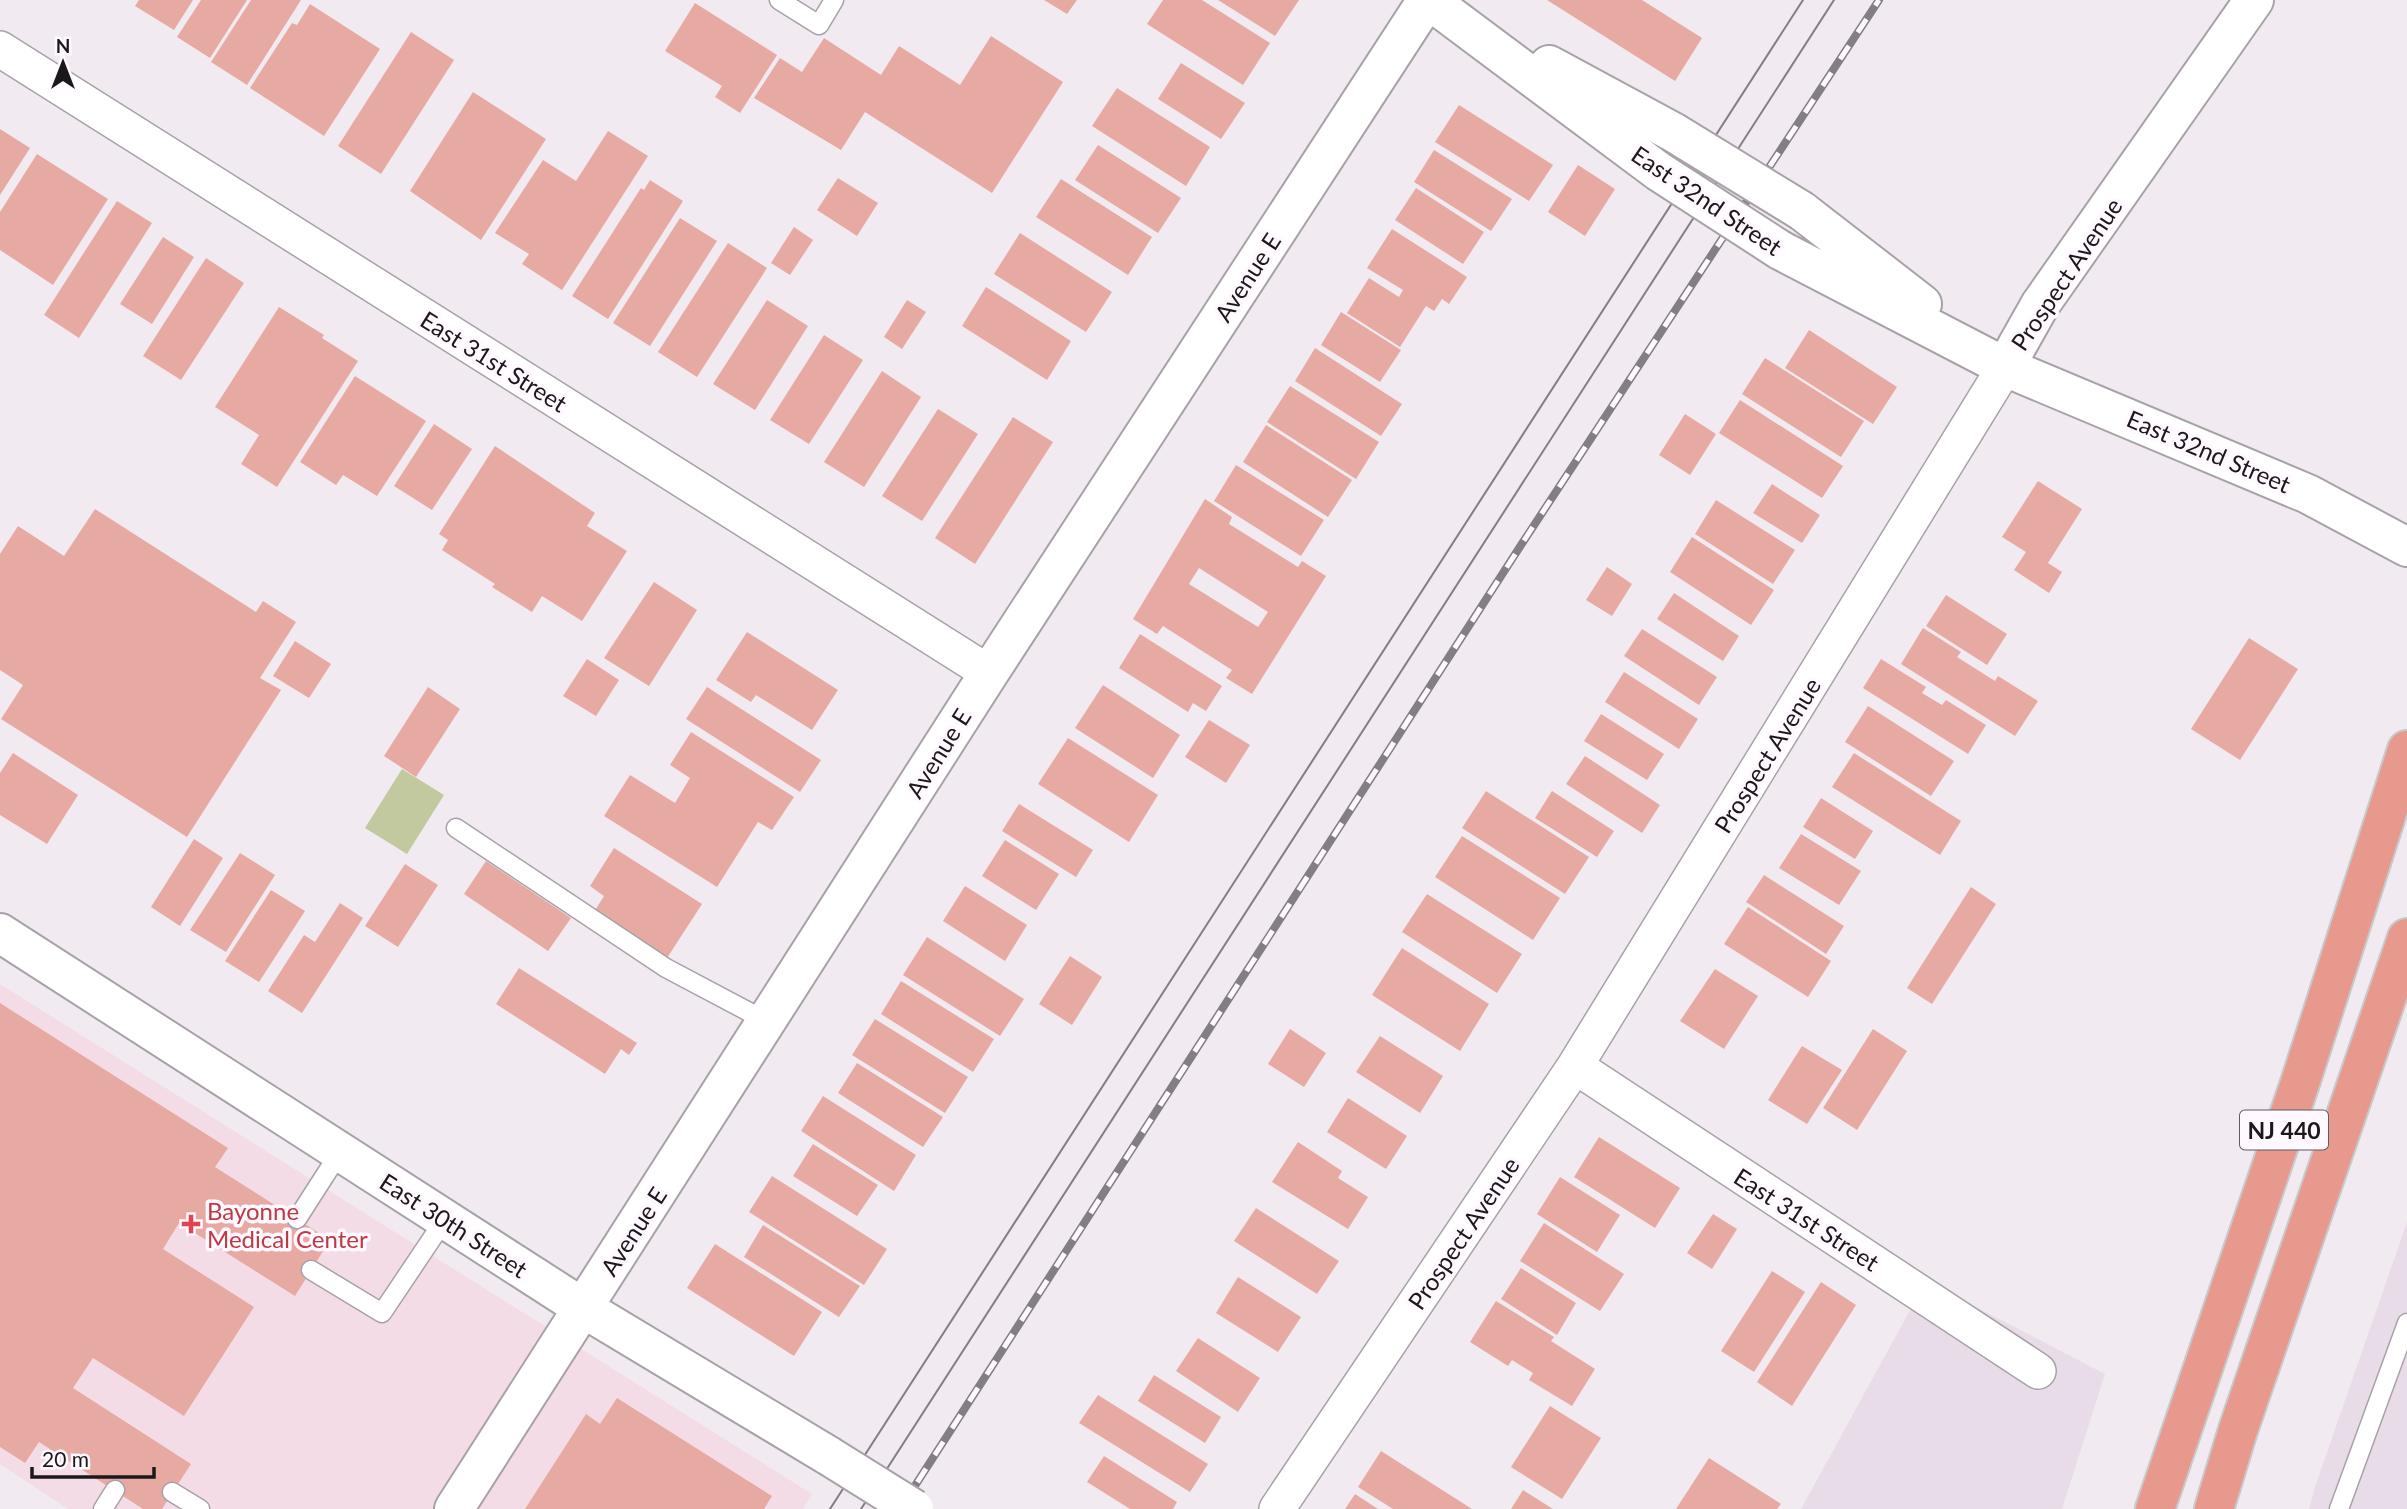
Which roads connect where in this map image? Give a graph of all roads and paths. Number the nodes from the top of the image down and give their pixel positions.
1 (779, 0) edge
2 (834, 0) edge
3 (1429, 0) edge
4 (2254, 0) edge
5 (0, 49) edge
6 (2004, 367) junction
7 (2407, 547) edge
8 (989, 673) junction
9 (2407, 750) edge
10 (456, 828) dead end
11 (0, 933) edge
12 (2405, 947) edge
13 (768, 1022) junction
14 (1575, 1066) junction
15 (340, 1152) junction
16 (297, 1219) dead end
17 (445, 1219) junction
18 (311, 1270) dead end
19 (583, 1308) junction
20 (2407, 1323) edge
21 (2038, 1371) dead end
22 (115, 1490) dead end
23 (173, 1492) dead end
24 (103, 1509) edge
25 (200, 1509) edge
26 (454, 1509) edge
27 (914, 1509) edge
28 (1277, 1509) edge
29 (2155, 1509) edge
30 (2214, 1509) edge
31 (2339, 1509) edge

1 - 2 lane
3 - 6 street, East 32nd Street, bridge
3 - 6 street, East 32nd Street, bridge
3 - 8 street, Avenue E
4 - 6 street, Prospect Avenue
5 - 8 street, East 31st Street
6 - 7 street, East 32nd Street
6 - 14 street, Prospect Avenue
8 - 13 street, Avenue E
9 - 29 highway, NJ 440
10 - 13 lane
11 - 15 street, East 30th Street
12 - 30 highway, NJ 440
13 - 19 street, Avenue E
14 - 21 street, East 31st Street
14 - 28 street, Prospect Avenue
15 - 16 lane
15 - 17 street, East 30th Street
17 - 18 lane
17 - 19 street, East 30th Street
19 - 26 street, Avenue E
19 - 27 street, East 30th Street, bridge
20 - 31 lane
22 - 24 lane
23 - 25 lane

